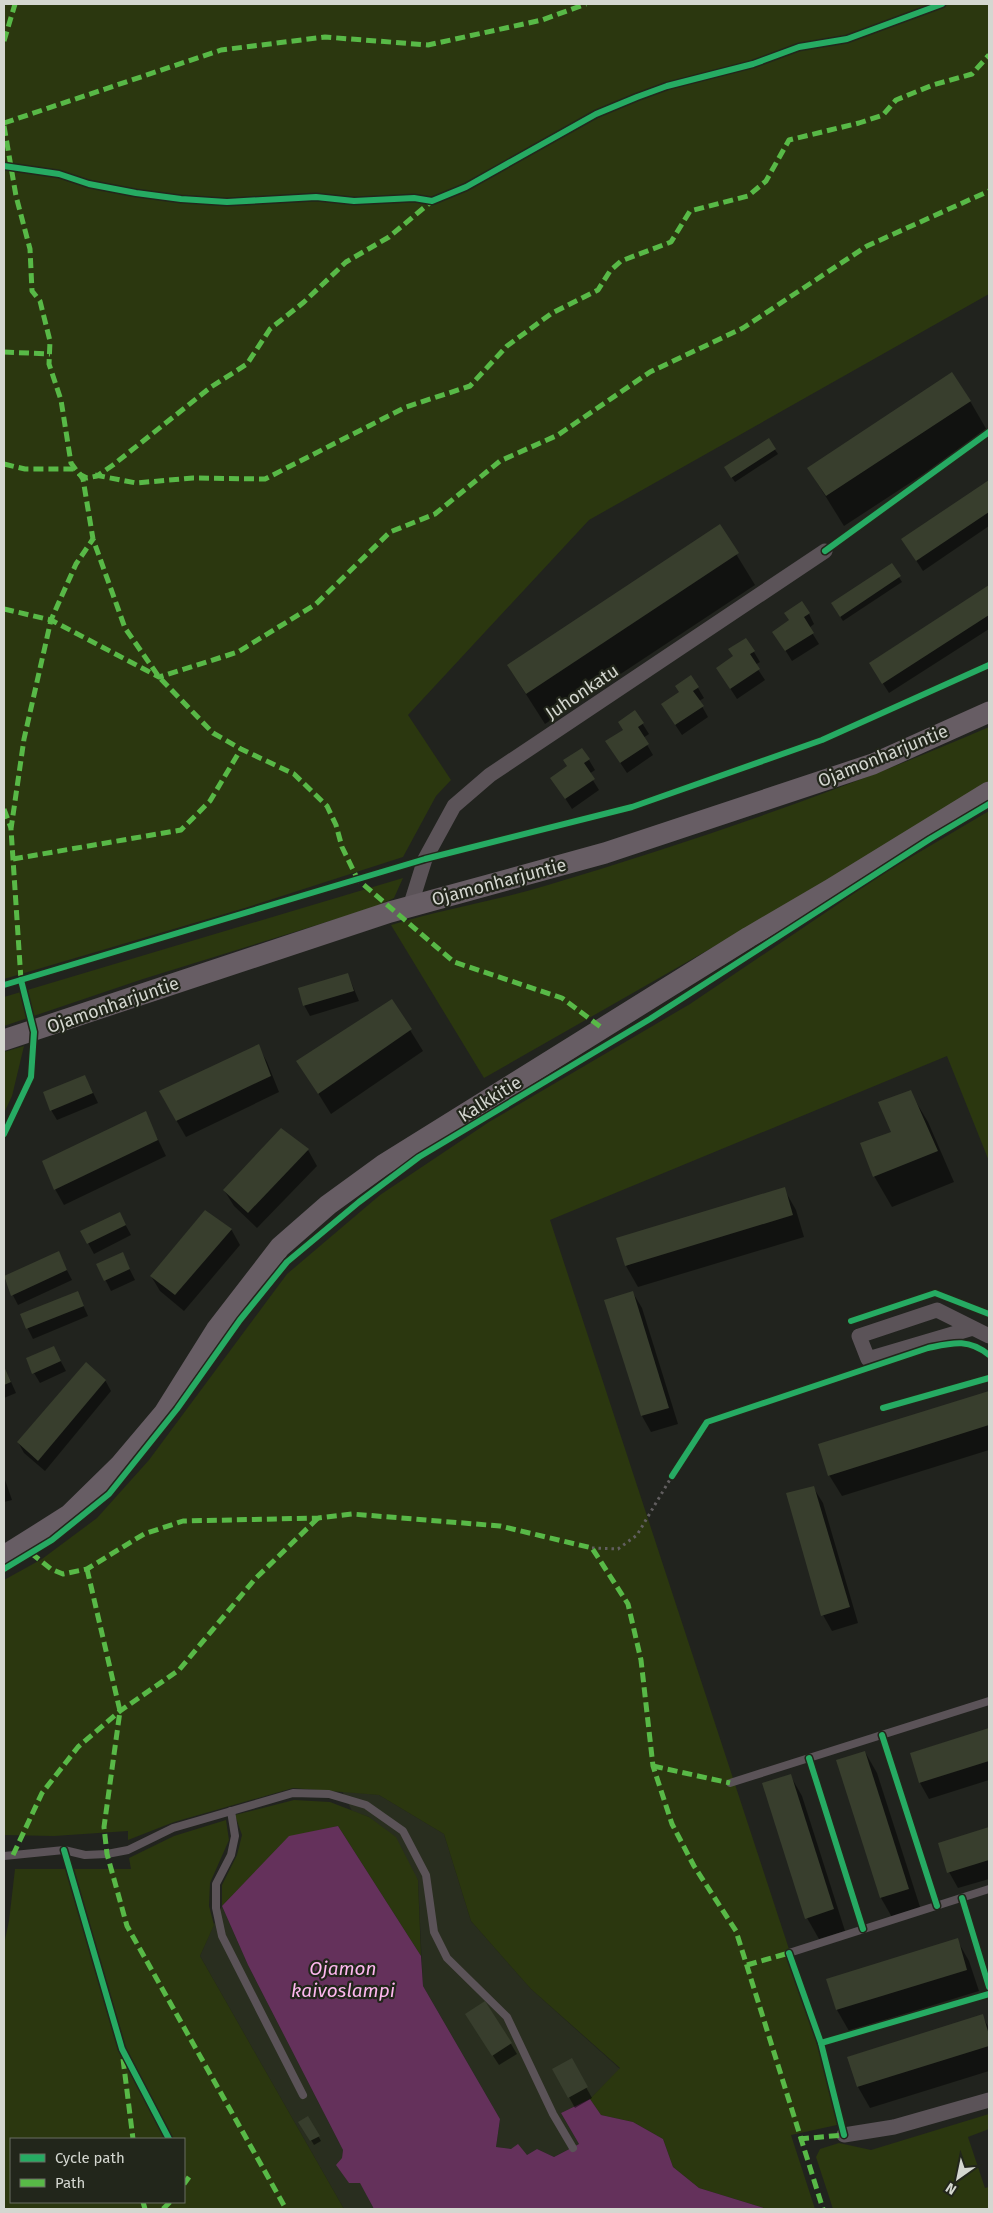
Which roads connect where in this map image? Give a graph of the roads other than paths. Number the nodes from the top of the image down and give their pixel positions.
1 (825, 551) dead end
2 (989, 712) edge
3 (989, 792) edge
4 (410, 907) junction
5 (4, 1040) edge
6 (973, 1328) junction
7 (989, 1336) edge
8 (4, 1556) edge
9 (989, 1701) edge
10 (730, 1783) dead end
11 (231, 1811) junction
12 (4, 1856) edge
13 (989, 1889) edge
14 (789, 1953) dead end
15 (303, 2096) dead end
16 (989, 2100) edge
17 (844, 2135) dead end
18 (573, 2148) dead end

1 - 4 street, Juhonkatu
2 - 4 street, Ojamonharjuntie
3 - 8 street, Kalkkitie
4 - 5 street, Ojamonharjuntie
6 - 6 street
6 - 7 street
9 - 10 lane
11 - 12 lane
11 - 15 lane
11 - 18 lane
13 - 14 lane
16 - 17 street

